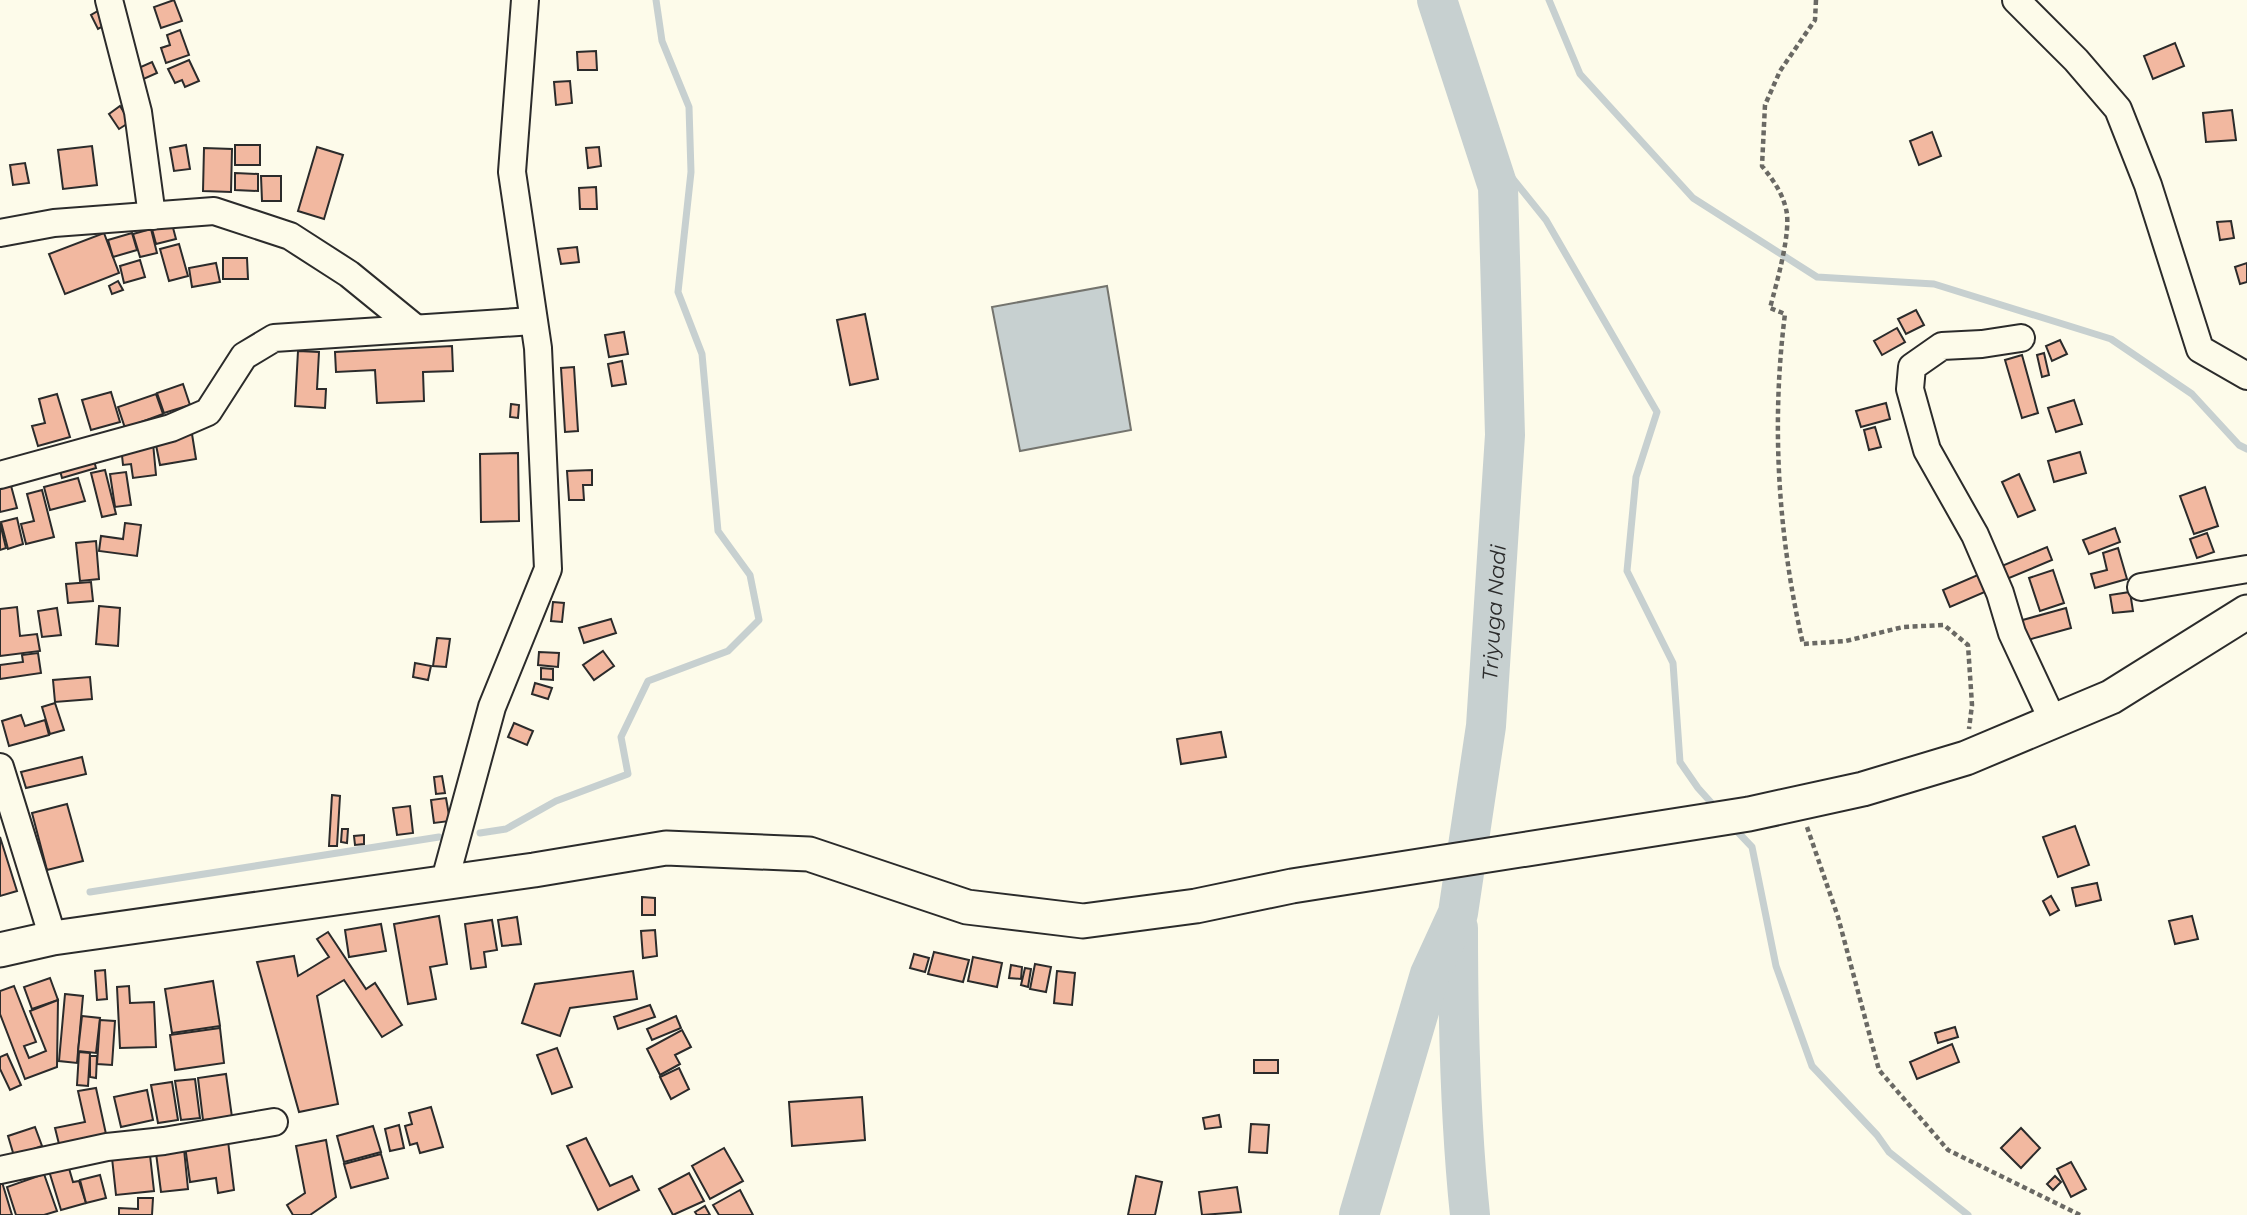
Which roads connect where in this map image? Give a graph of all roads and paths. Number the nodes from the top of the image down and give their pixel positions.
1 (109, 0) edge
2 (525, 0) edge
3 (1816, 0) edge
4 (2015, 0) edge
5 (152, 216) junction
6 (0, 233) edge
7 (533, 321) junction
8 (414, 327) junction
9 (2021, 338) dead end
10 (2247, 376) edge
11 (0, 475) edge
12 (2247, 569) edge
13 (2141, 587) dead end
14 (2247, 612) edge
15 (2053, 721) junction
16 (1966, 758) junction
17 (0, 767) edge
18 (1804, 802) junction
19 (445, 880) junction
20 (54, 938) junction
21 (0, 950) edge
22 (274, 1122) dead end
23 (0, 1170) edge
24 (2080, 1215) edge

1 - 5 street
2 - 7 street
3 - 16 path
4 - 10 street
5 - 6 street
5 - 8 street
7 - 8 street
7 - 19 street
8 - 11 street
9 - 15 street
12 - 13 street
14 - 15 main road
15 - 16 main road
16 - 18 main road
17 - 20 street
18 - 19 main road
18 - 24 path
19 - 20 main road
20 - 21 main road
22 - 23 street

